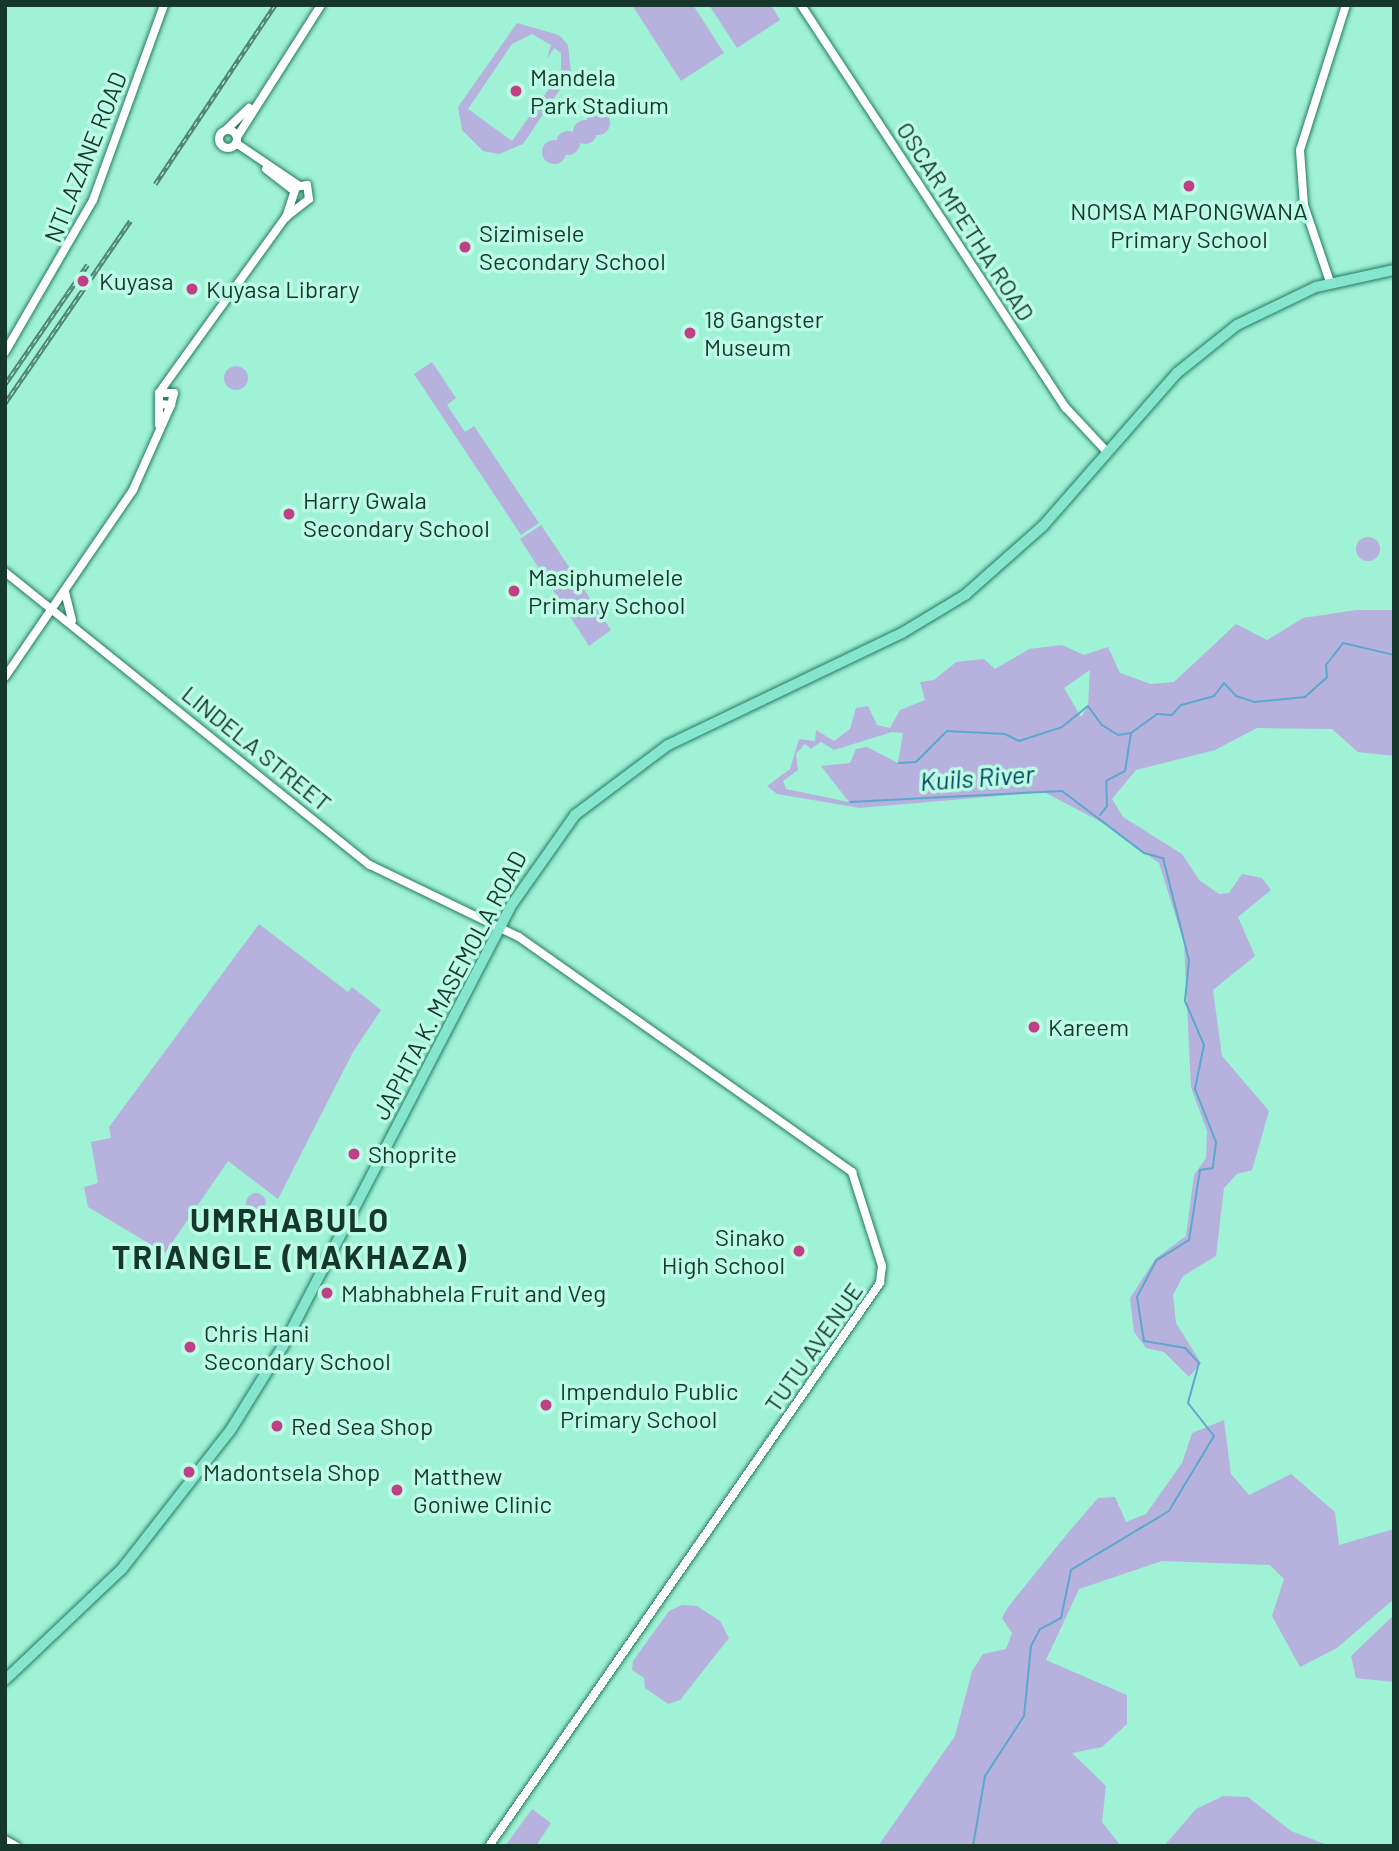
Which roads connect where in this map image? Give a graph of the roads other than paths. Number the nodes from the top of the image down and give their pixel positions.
1 (164, 5) edge
2 (321, 5) edge
3 (801, 5) edge
4 (1346, 5) edge
5 (254, 103) junction
6 (225, 131) junction
7 (235, 142) junction
8 (295, 190) junction
9 (302, 202) junction
10 (286, 217) junction
11 (1394, 270) edge
12 (1330, 282) junction
13 (5, 352) edge
14 (179, 371) junction
15 (161, 390) junction
16 (174, 393) junction
17 (160, 404) junction
18 (171, 405) junction
19 (159, 432) junction
20 (1107, 452) junction
21 (5, 572) edge
22 (65, 590) junction
23 (53, 607) junction
24 (73, 623) junction
25 (5, 677) edge
26 (500, 927) junction
27 (5, 1680) edge
28 (5, 1840) edge
29 (16, 1846) edge
30 (489, 1846) edge

1 - 13 street, NTLAZANE ROAD
2 - 5 street
3 - 20 street, OSCAR MPETHA ROAD
4 - 12 street
5 - 6 street
5 - 7 street
6 - 7 street
6 - 7 street
7 - 8 street
8 - 9 street
8 - 9 street
8 - 10 street
9 - 10 street
10 - 14 street
11 - 12 main road, JAPHTA K. MASEMOLA ROAD
12 - 20 main road, JAPHTA K. MASEMOLA ROAD
14 - 15 street
14 - 16 street
15 - 16 street
15 - 17 street
16 - 18 street
17 - 18 street
17 - 19 street
18 - 19 street
19 - 22 street
20 - 26 main road, JAPHTA K. MASEMOLA ROAD
21 - 23 street, LINDELA STREET
22 - 23 street
22 - 24 street
23 - 24 street, LINDELA STREET
23 - 25 street
24 - 26 street, LINDELA STREET
26 - 27 main road, JAPHTA K. MASEMOLA ROAD
26 - 30 street, TUTU AVENUE
28 - 29 street

